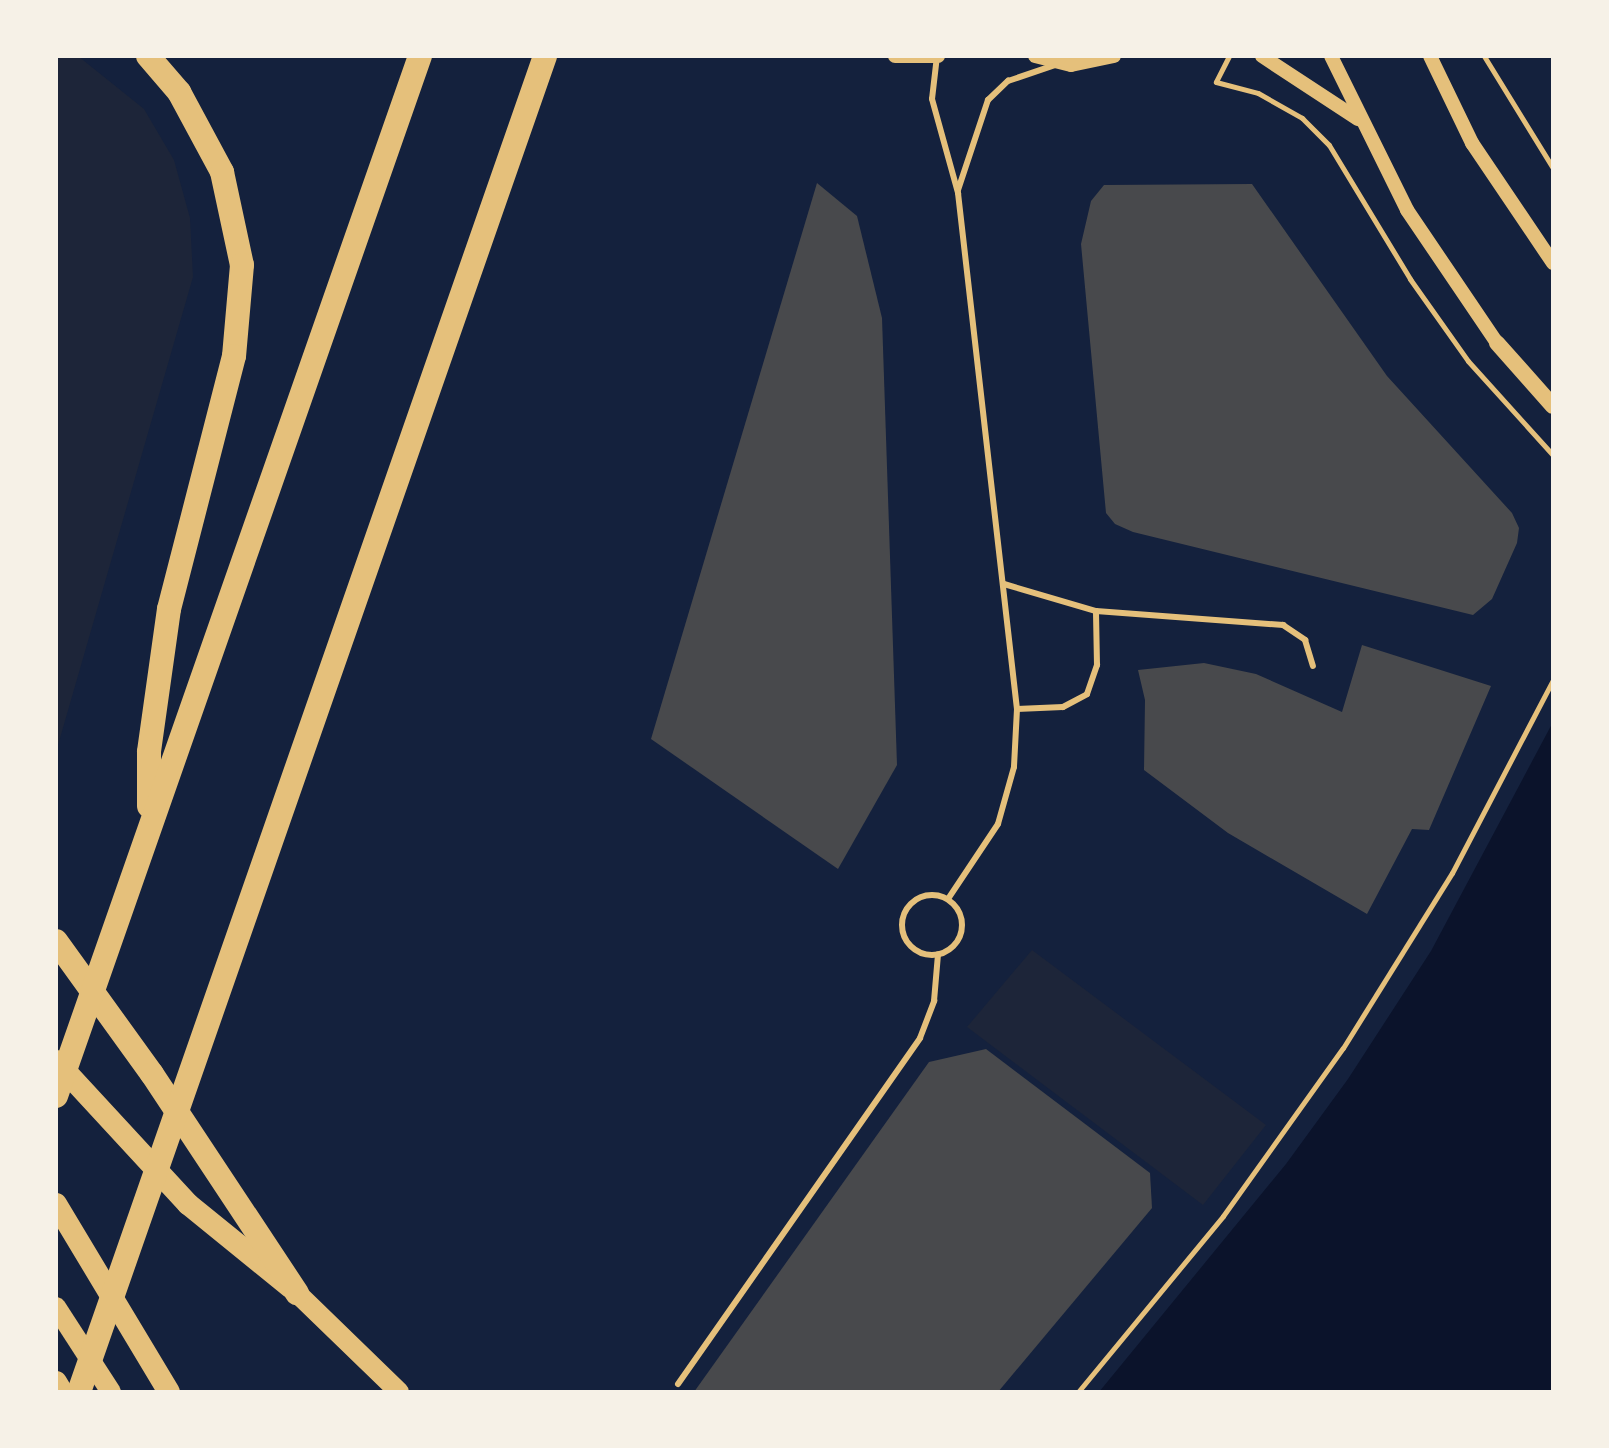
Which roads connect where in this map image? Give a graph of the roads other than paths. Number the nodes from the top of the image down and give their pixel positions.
1 (148, 56) edge
2 (420, 56) edge
3 (545, 56) edge
4 (895, 56) edge
5 (938, 56) edge
6 (1035, 56) edge
7 (1114, 56) edge
8 (1262, 56) edge
9 (1331, 56) edge
10 (1430, 56) edge
11 (1057, 64) junction
12 (1358, 119) junction
13 (958, 193) junction
14 (1553, 263) edge
15 (1497, 343) joint
16 (1553, 406) edge
17 (1004, 584) junction
18 (1096, 611) junction
19 (1313, 666) dead end
20 (1017, 709) junction
21 (148, 827) junction
22 (948, 899) junction
23 (56, 941) edge
24 (938, 954) junction
25 (85, 1015) junction
26 (56, 1053) edge
27 (56, 1061) edge
28 (56, 1096) edge
29 (56, 1204) edge
30 (297, 1293) junction
31 (56, 1307) edge
32 (56, 1382) edge
33 (678, 1384) dead end
34 (62, 1392) edge
35 (79, 1392) edge
36 (111, 1392) edge
37 (169, 1392) edge
38 (399, 1392) edge

1 - 21 highway
2 - 21 highway
3 - 35 highway
4 - 5 street
5 - 13 lane
6 - 11 street
7 - 11 street
8 - 12 street
9 - 12 street
10 - 14 street
11 - 13 lane
12 - 15 street
13 - 17 lane
15 - 16 main road
17 - 18 lane
17 - 20 lane
18 - 19 lane
18 - 20 lane
20 - 22 lane
21 - 25 highway
22 - 24 lane
22 - 24 lane
23 - 30 highway
24 - 33 lane
25 - 26 highway
25 - 28 highway
27 - 30 highway
29 - 37 highway
30 - 38 main road
31 - 36 main road
32 - 34 highway

